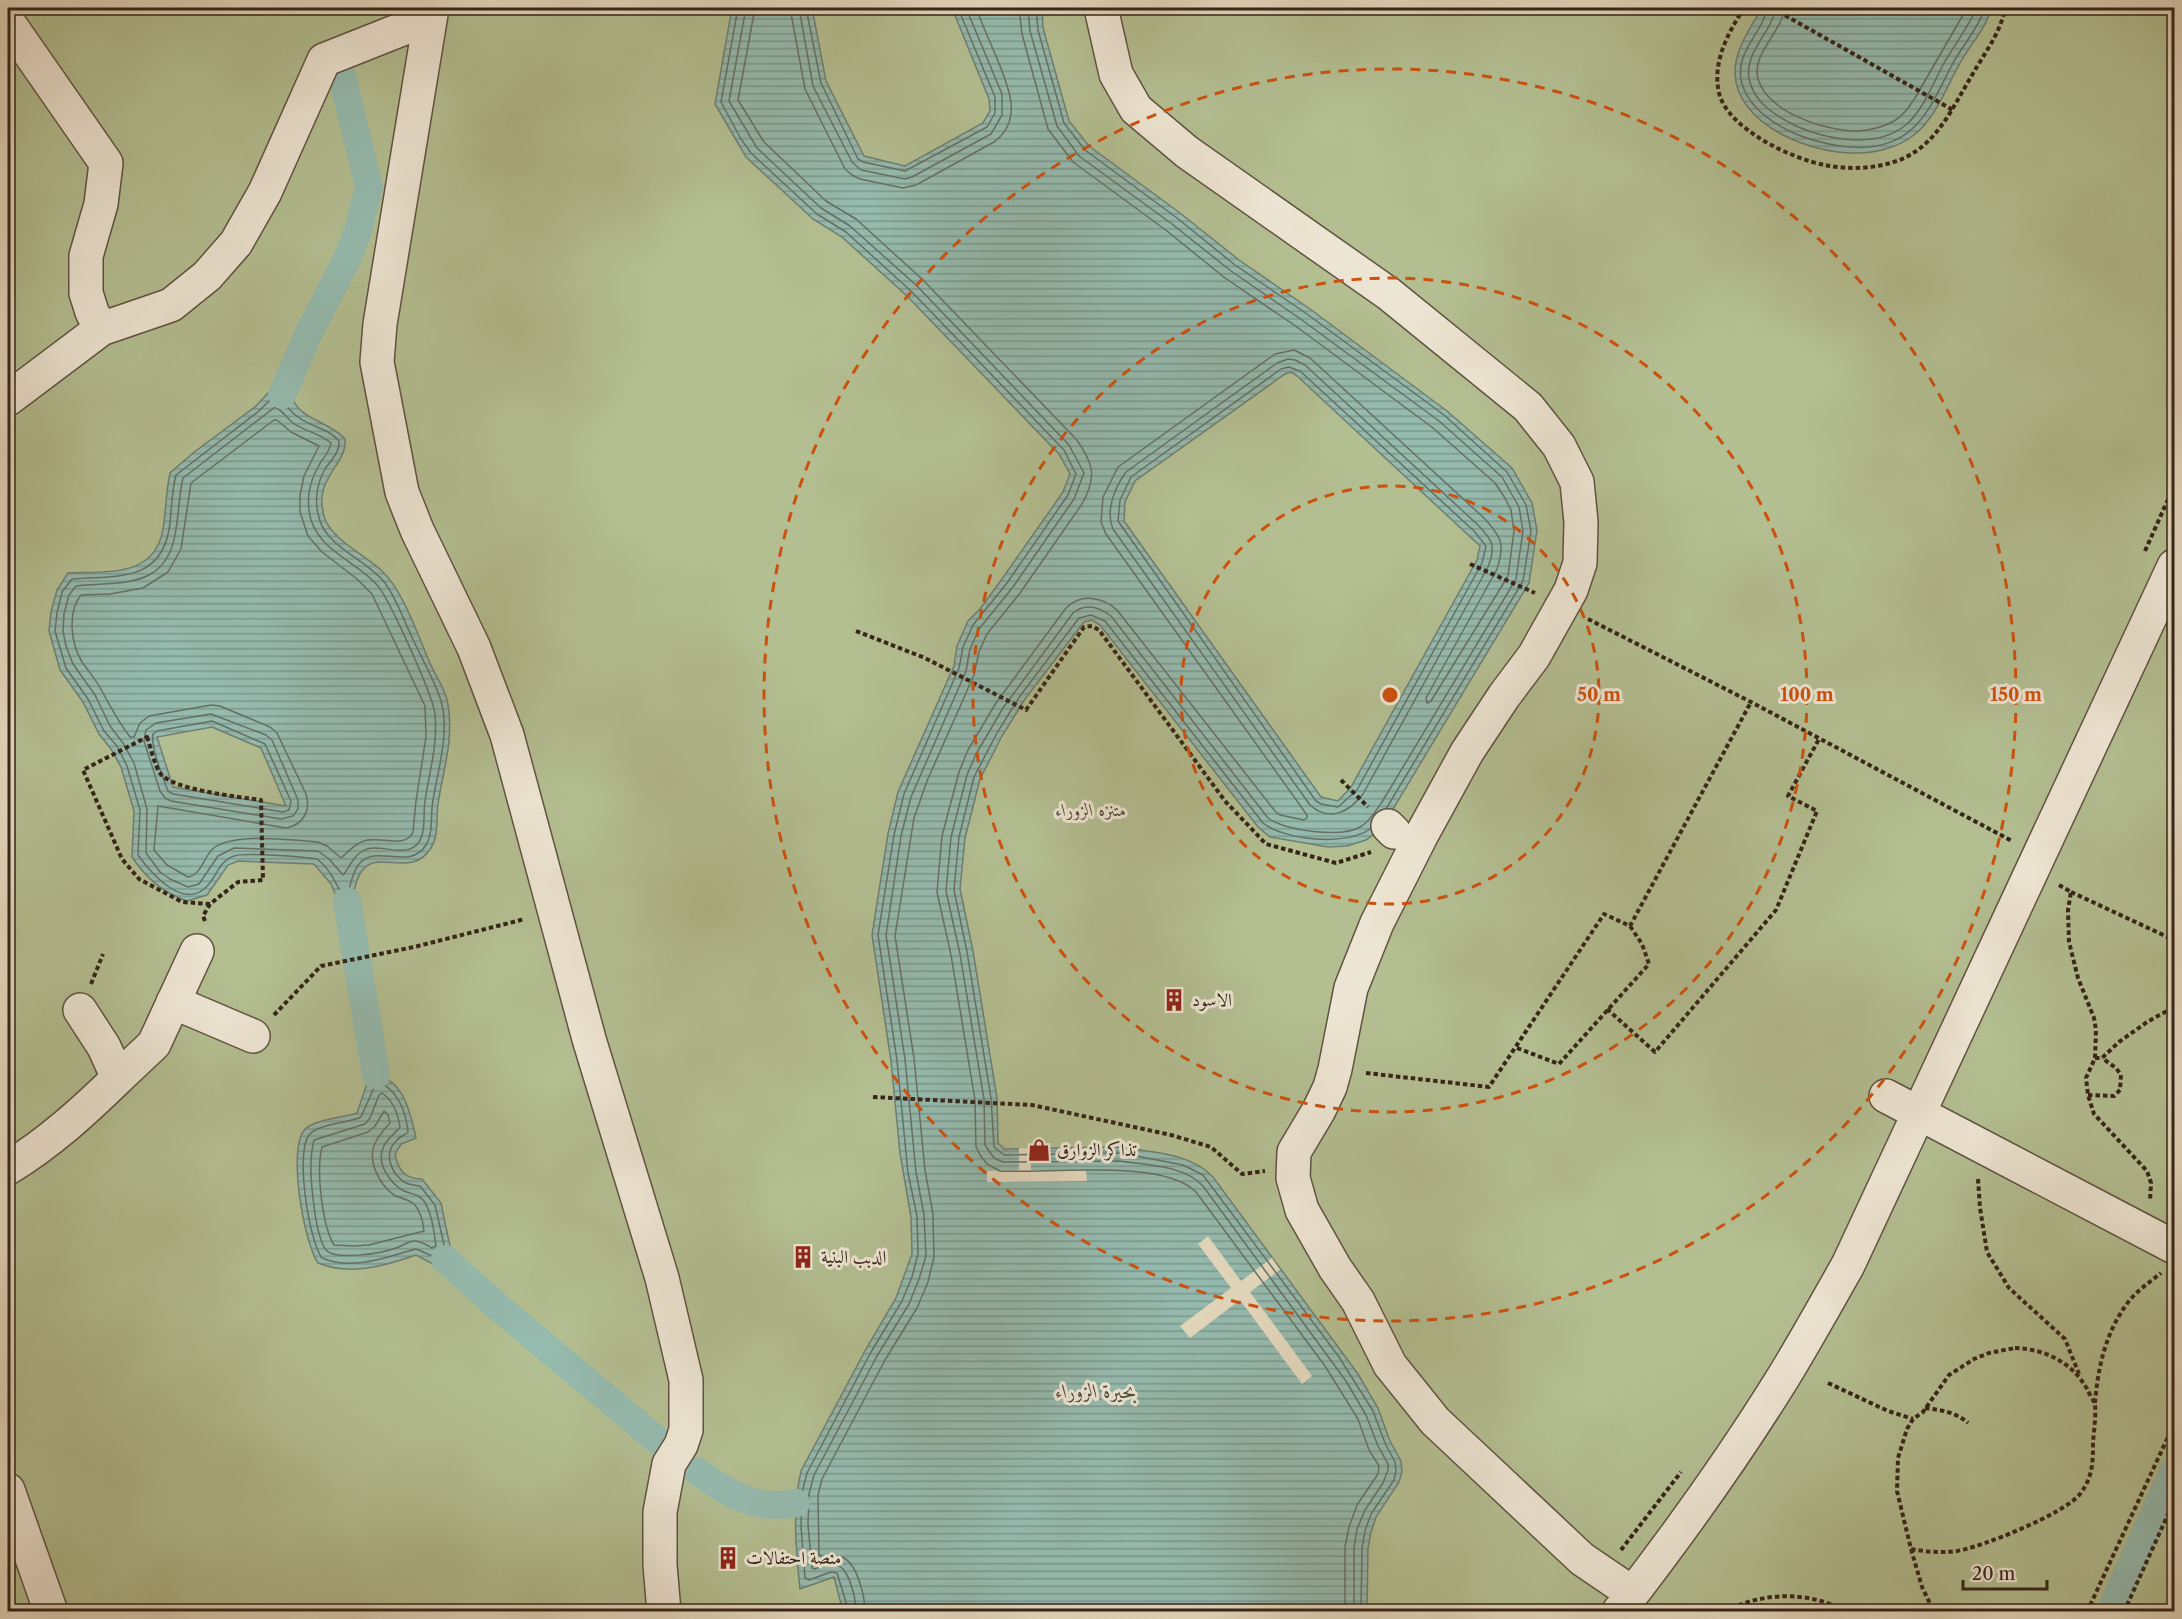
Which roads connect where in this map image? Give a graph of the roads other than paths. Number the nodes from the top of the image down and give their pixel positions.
1 (1101, 8) edge
2 (431, 13) edge
3 (8, 22) edge
4 (102, 329) junction
5 (8, 399) edge
6 (2175, 566) edge
7 (197, 951) dead end
8 (173, 1002) junction
9 (80, 1010) dead end
10 (253, 1036) road end
11 (118, 1078) junction
12 (1886, 1096) dead end
13 (1918, 1112) junction
14 (8, 1168) edge
15 (2171, 1258) edge
16 (8, 1490) edge
17 (1626, 1602) edge
18 (51, 1611) edge
19 (663, 1611) edge

1 - 17 street
2 - 4 street
2 - 19 street
3 - 4 street
4 - 5 street
6 - 13 street
7 - 8 street
8 - 10 street
8 - 11 street
9 - 11 street
11 - 14 street
12 - 13 street
13 - 15 street
13 - 17 street
16 - 18 street

